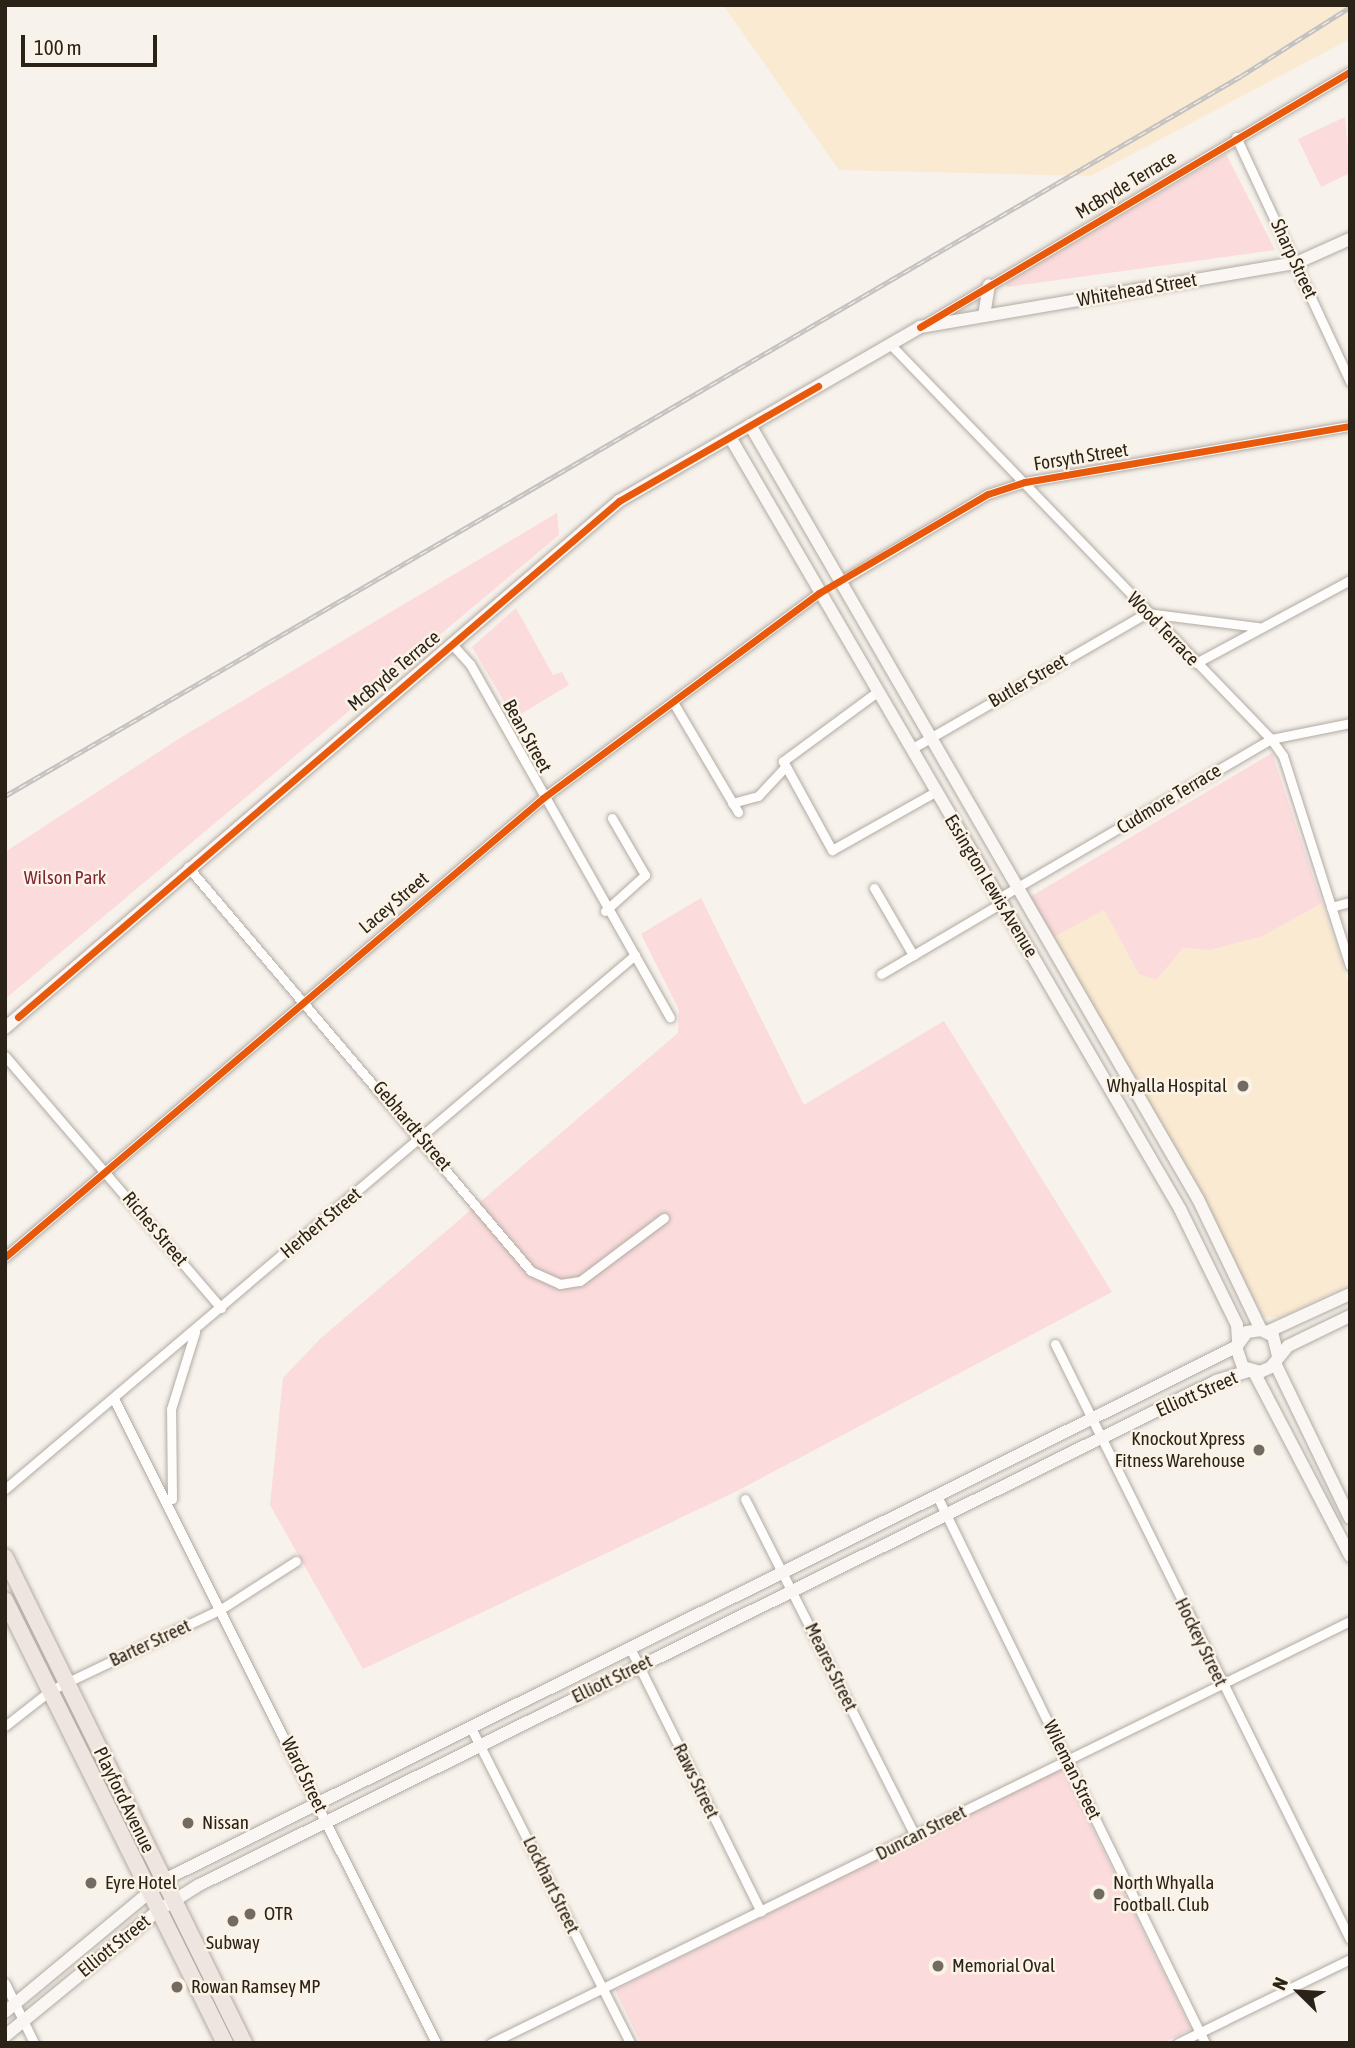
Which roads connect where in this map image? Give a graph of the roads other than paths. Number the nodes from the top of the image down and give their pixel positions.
1 (1350, 72) edge
2 (1236, 137) junction
3 (1350, 239) edge
4 (1296, 263) junction
5 (989, 285) junction
6 (984, 316) junction
7 (920, 327) junction
8 (890, 344) junction
9 (1350, 382) edge
10 (750, 425) junction
11 (1350, 426) edge
12 (730, 437) junction
13 (1025, 482) junction
14 (1350, 580) edge
15 (839, 582) junction
16 (819, 593) junction
17 (1147, 613) junction
18 (1258, 627) junction
19 (451, 643) junction
20 (1196, 663) junction
21 (877, 692) junction
22 (673, 702) junction
23 (1350, 723) edge
24 (931, 737) junction
25 (1271, 739) junction
26 (911, 749) junction
27 (784, 768) junction
28 (935, 792) junction
29 (543, 798) junction
30 (612, 818) dead end
31 (187, 866) junction
32 (874, 888) dead end
33 (1016, 889) junction
34 (999, 902) junction
35 (1350, 902) edge
36 (1331, 906) junction
37 (605, 911) junction
38 (635, 955) junction
39 (913, 955) junction
40 (1350, 966) edge
41 (881, 974) dead end
42 (303, 1001) junction
43 (670, 1017) dead end
44 (5, 1028) edge
45 (5, 1056) edge
46 (422, 1137) junction
47 (105, 1171) junction
48 (664, 1218) dead end
49 (5, 1257) edge
50 (1350, 1293) edge
51 (221, 1308) junction
52 (1350, 1316) edge
53 (196, 1330) junction
54 (1264, 1331) junction
55 (1055, 1344) dead end
56 (1237, 1344) junction
57 (1276, 1359) junction
58 (1252, 1372) junction
59 (114, 1399) junction
60 (1092, 1421) junction
61 (1101, 1439) junction
62 (5, 1489) edge
63 (938, 1498) junction
64 (745, 1499) dead end
65 (173, 1506) junction
66 (946, 1515) junction
67 (1350, 1518) edge
68 (1350, 1556) edge
69 (5, 1557) edge
70 (296, 1561) dead end
71 (783, 1574) junction
72 (793, 1590) junction
73 (5, 1600) edge
74 (221, 1609) junction
75 (1350, 1621) edge
76 (631, 1650) junction
77 (639, 1666) junction
78 (66, 1682) junction
79 (1222, 1684) junction
80 (51, 1690) junction
81 (5, 1726) edge
82 (471, 1728) junction
83 (480, 1744) junction
84 (1068, 1762) junction
85 (116, 1782) junction
86 (100, 1790) junction
87 (319, 1803) junction
88 (326, 1820) junction
89 (915, 1836) junction
90 (164, 1880) junction
91 (149, 1890) junction
92 (173, 1900) junction
93 (159, 1910) junction
94 (761, 1912) junction
95 (1350, 1938) edge
96 (1350, 1959) edge
97 (5, 1983) edge
98 (602, 1989) junction
99 (16, 2003) junction
100 (5, 2012) edge
101 (232, 2019) junction
102 (23, 2021) junction
103 (217, 2027) junction
104 (1200, 2032) junction
105 (5, 2036) edge
106 (34, 2043) edge
107 (225, 2043) edge
108 (244, 2043) edge
109 (436, 2043) edge
110 (491, 2043) edge
111 (630, 2043) edge
112 (1178, 2043) edge
113 (1205, 2043) edge

1 - 2 street, McBryde Terrace
2 - 4 street, Sharp Street
2 - 5 street, McBryde Terrace
3 - 4 main road, Whitehead Street
4 - 6 main road, Whitehead Street
4 - 9 street, Sharp Street
5 - 6 main road
5 - 7 street, McBryde Terrace
6 - 7 main road, Whitehead Street
7 - 8 main road, McBryde Terrace
8 - 10 main road, McBryde Terrace
8 - 13 street, Wood Terrace
10 - 12 main road, McBryde Terrace
10 - 15 main road, Essington Lewis Avenue
11 - 13 street, Forsyth Street
12 - 16 main road, Essington Lewis Avenue
12 - 19 main road, McBryde Terrace
13 - 15 street, Forsyth Street
13 - 17 street, Wood Terrace
14 - 18 street
15 - 16 main road
15 - 24 main road, Essington Lewis Avenue
16 - 21 main road, Essington Lewis Avenue
16 - 22 street, Lacey Street
17 - 18 street
17 - 20 street, Wood Terrace
17 - 24 street, Butler Street
18 - 20 street
19 - 29 street, Bean Street
19 - 31 main road, McBryde Terrace
20 - 25 street, Wood Terrace
21 - 26 main road, Essington Lewis Avenue
21 - 27 street
22 - 27 street
22 - 29 street, Lacey Street
23 - 25 street, Cudmore Terrace
24 - 26 street, Butler Street
24 - 33 main road, Essington Lewis Avenue
25 - 33 street, Cudmore Terrace
25 - 36 street, Wood Terrace
26 - 28 main road, Essington Lewis Avenue
27 - 28 street
28 - 34 main road, Essington Lewis Avenue
29 - 37 street, Bean Street
29 - 42 street, Lacey Street
30 - 37 street
31 - 42 street, Gebhardt Street
31 - 44 main road, McBryde Terrace
32 - 39 street
33 - 34 street, Cudmore Terrace
33 - 54 main road, Essington Lewis Avenue
34 - 39 street, Cudmore Terrace
34 - 56 main road, Essington Lewis Avenue
35 - 36 street
36 - 40 street, Wood Terrace
37 - 38 street, Bean Street
38 - 43 street, Bean Street
38 - 46 street, Herbert Street
39 - 41 street, Cudmore Terrace
42 - 46 street, Gebhardt Street
42 - 47 street, Lacey Street
45 - 47 street, Riches Street
46 - 48 street, Gebhardt Street
46 - 51 street, Herbert Street
47 - 49 street, Lacey Street
47 - 51 street, Riches Street
50 - 54 main road
51 - 53 street, Herbert Street
52 - 57 main road
53 - 59 street, Herbert Street
53 - 65 street, Ward Street
54 - 56 main road, Elliott Street
54 - 57 main road, Essington Lewis Avenue
55 - 60 street, Hockey Street
56 - 58 main road, Essington Lewis Avenue
56 - 60 main road, Elliott Street
57 - 58 main road, Elliott Street
57 - 67 main road
58 - 61 main road, Elliott Street
58 - 68 main road
59 - 62 street, Herbert Street
59 - 65 street, Ward Street
60 - 61 street, Hockey Street
60 - 63 main road, Elliott Street
61 - 66 main road, Elliott Street
61 - 79 street, Hockey Street
63 - 66 street, Wileman Street
63 - 71 main road, Elliott Street
64 - 71 street, Meares Street
65 - 74 street, Ward Street
66 - 72 main road, Elliott Street
66 - 84 street, Wileman Street
69 - 78 highway, Playford Avenue
70 - 74 street, Barter Street
71 - 72 street, Meares Street
71 - 76 main road, Elliott Street
72 - 77 main road, Elliott Street
72 - 89 street, Meares Street
73 - 80 highway, Playford Avenue
74 - 78 street, Barter Street
74 - 87 street, Ward Street
75 - 79 street, Duncan Street
76 - 77 street, Raws Street
76 - 82 main road, Elliott Street
77 - 83 main road, Elliott Street
77 - 94 street, Raws Street
78 - 80 street, Barter Street
78 - 85 highway, Playford Avenue
79 - 84 street, Duncan Street
79 - 95 street, Hockey Street
80 - 81 street, Barter Street
80 - 86 highway, Playford Avenue
82 - 83 street, Lockhart Street
82 - 87 main road, Elliott Street
83 - 88 main road, Elliott Street
83 - 98 street, Lockhart Street
84 - 89 street, Duncan Street
84 - 104 street, Wileman Street
85 - 86 highway
85 - 90 highway, Playford Avenue
86 - 91 highway, Playford Avenue
87 - 88 street, Ward Street
87 - 90 main road, Elliott Street
88 - 92 main road, Elliott Street
88 - 109 street, Ward Street
89 - 94 street, Duncan Street
90 - 91 main road, Elliott Street
90 - 92 highway, Playford Avenue
91 - 93 highway, Playford Avenue
91 - 99 main road, Elliott Street
92 - 93 main road, Elliott Street
92 - 101 highway, Playford Avenue
93 - 102 main road, Elliott Street
93 - 103 highway, Playford Avenue
94 - 98 street, Duncan Street
96 - 104 street
97 - 99 street
98 - 110 street, Duncan Street
98 - 111 street, Lockhart Street
99 - 100 main road, Elliott Street
99 - 102 street
101 - 103 highway
101 - 108 highway, Playford Avenue
102 - 105 main road, Elliott Street
102 - 106 street
103 - 107 highway, Playford Avenue
104 - 112 street
104 - 113 street, Wileman Street

